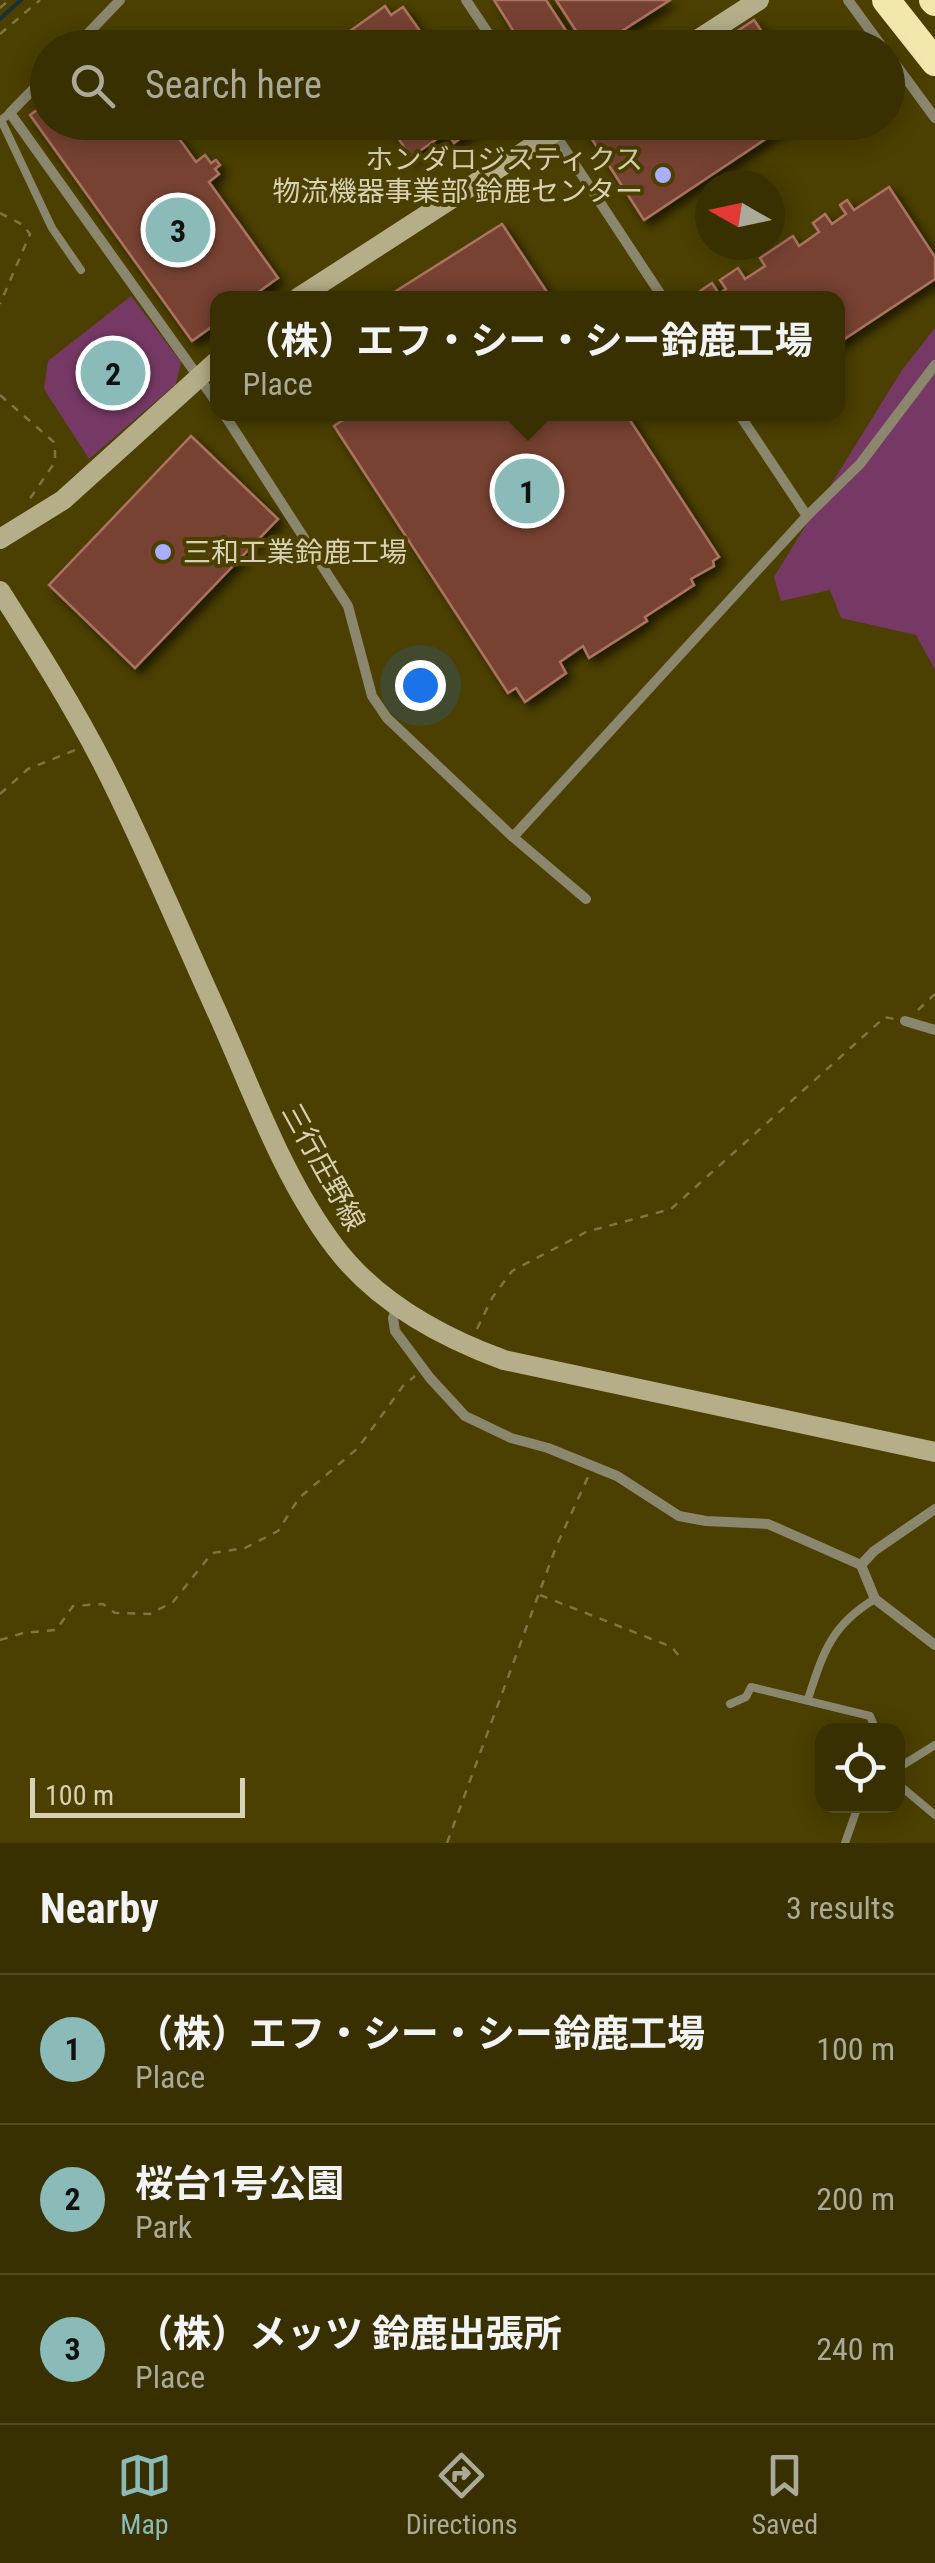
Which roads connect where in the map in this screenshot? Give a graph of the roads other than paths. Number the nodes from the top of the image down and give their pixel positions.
1 (120, 0) edge
2 (466, 0) edge
3 (758, 0) edge
4 (848, 0) edge
5 (886, 0) edge
6 (904, 25) junction
7 (91, 30) edge
8 (486, 30) edge
9 (713, 30) edge
10 (870, 30) edge
11 (935, 62) edge
12 (935, 74) edge
13 (905, 77) edge
14 (30, 92) edge
15 (10, 113) junction
16 (935, 118) edge
17 (536, 140) edge
18 (566, 140) edge
19 (81, 270) dead end
20 (309, 291) edge
21 (659, 291) edge
22 (935, 365) edge
23 (210, 368) edge
24 (200, 377) junction
25 (210, 392) edge
26 (229, 421) edge
27 (744, 421) edge
28 (807, 516) junction
29 (0, 540) edge
30 (0, 592) edge
31 (514, 837) junction
32 (586, 898) dead end
33 (905, 1021) road end
34 (935, 1030) edge
35 (397, 1306) junction
36 (935, 1452) edge
37 (935, 1509) edge
38 (861, 1565) junction
39 (875, 1599) junction
40 (935, 1644) edge
41 (808, 1699) junction
42 (730, 1704) dead end
43 (873, 1723) edge
44 (935, 1745) edge
45 (905, 1764) edge
46 (905, 1790) edge
47 (856, 1813) edge
48 (935, 1815) edge
49 (845, 1843) edge

1 - 7 street
2 - 8 street
3 - 9 main road
4 - 10 street
5 - 6 highway
6 - 11 highway
6 - 12 highway
13 - 16 street
14 - 15 street
15 - 19 lane
15 - 24 street
17 - 20 main road
18 - 21 street
22 - 28 street
23 - 24 main road
24 - 25 street
24 - 29 main road
26 - 31 street
27 - 28 street
28 - 31 street
30 - 35 main road, 三行庄野線
31 - 32 street
33 - 34 street
35 - 36 main road, 三行庄野線
35 - 38 street
37 - 38 street
38 - 39 street
39 - 40 street
39 - 41 lane
41 - 42 lane
41 - 43 lane
44 - 45 lane
46 - 48 lane
47 - 49 lane

